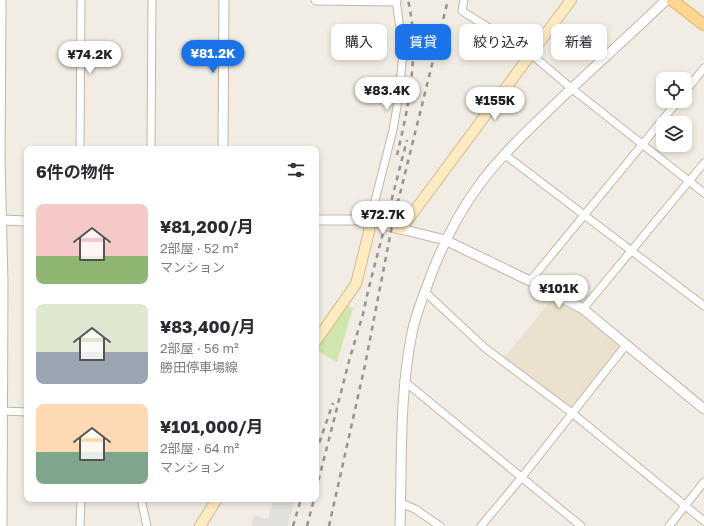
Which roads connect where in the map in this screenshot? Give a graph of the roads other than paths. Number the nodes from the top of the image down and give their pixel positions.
1 (1, 0) edge
2 (81, 0) edge
3 (152, 0) edge
4 (224, 0) edge
5 (316, 0) edge
6 (464, 0) edge
7 (666, 0) edge
8 (672, 0) edge
9 (396, 1) edge
10 (568, 1) edge
11 (483, 24) edge
12 (704, 25) edge
13 (543, 37) edge
14 (527, 60) edge
15 (538, 60) edge
16 (704, 68) edge
17 (692, 83) edge
18 (572, 88) junction
19 (672, 108) edge
20 (642, 144) junction
21 (80, 146) edge
22 (150, 146) edge
23 (223, 146) edge
24 (504, 154) junction
25 (704, 163) edge
26 (689, 181) junction
27 (704, 193) edge
28 (584, 215) junction
29 (0, 220) edge
30 (24, 220) edge
31 (319, 220) edge
32 (370, 220) junction
33 (401, 229) junction
34 (445, 240) junction
35 (631, 252) junction
36 (530, 282) junction
37 (1, 284) edge
38 (425, 292) junction
39 (704, 306) edge
40 (583, 310) junction
41 (319, 337) edge
42 (626, 345) junction
43 (1, 365) edge
44 (404, 381) junction
45 (704, 409) edge
46 (1, 411) edge
47 (24, 412) edge
48 (572, 413) junction
49 (1, 460) edge
50 (522, 477) junction
51 (704, 482) edge
52 (81, 502) edge
53 (142, 502) edge
54 (215, 502) edge
55 (401, 503) junction
56 (686, 505) junction
57 (704, 521) edge
58 (2, 526) edge
59 (80, 526) edge
60 (147, 526) edge
61 (200, 526) edge
62 (400, 526) edge
63 (440, 526) edge
64 (481, 526) edge
65 (581, 526) edge
66 (669, 526) edge

1 - 29 street
2 - 21 street
3 - 22 street
4 - 23 street
5 - 9 street
6 - 11 street
7 - 18 street
8 - 12 main road
9 - 32 street
10 - 13 main road
14 - 33 main road
15 - 18 street
16 - 17 street
18 - 20 street
18 - 24 street
19 - 20 street
20 - 26 street
20 - 28 street
24 - 28 street
24 - 34 street
25 - 26 street
26 - 27 street
26 - 35 street
28 - 35 street
28 - 36 street
29 - 30 street
29 - 37 street
31 - 32 street
32 - 33 main road
32 - 41 main road
33 - 34 street
34 - 36 street
34 - 38 street
35 - 39 street
35 - 40 street
36 - 40 street
37 - 43 street
38 - 44 street
38 - 48 street
40 - 42 street
42 - 45 street
42 - 48 street
43 - 46 street
44 - 50 street
44 - 55 street
46 - 47 street
46 - 49 street
48 - 50 street
48 - 56 street
49 - 58 street
50 - 64 street
50 - 65 street
51 - 56 street
52 - 59 street
53 - 60 street
54 - 61 main road
55 - 62 street
55 - 63 street
56 - 57 street
56 - 66 street

